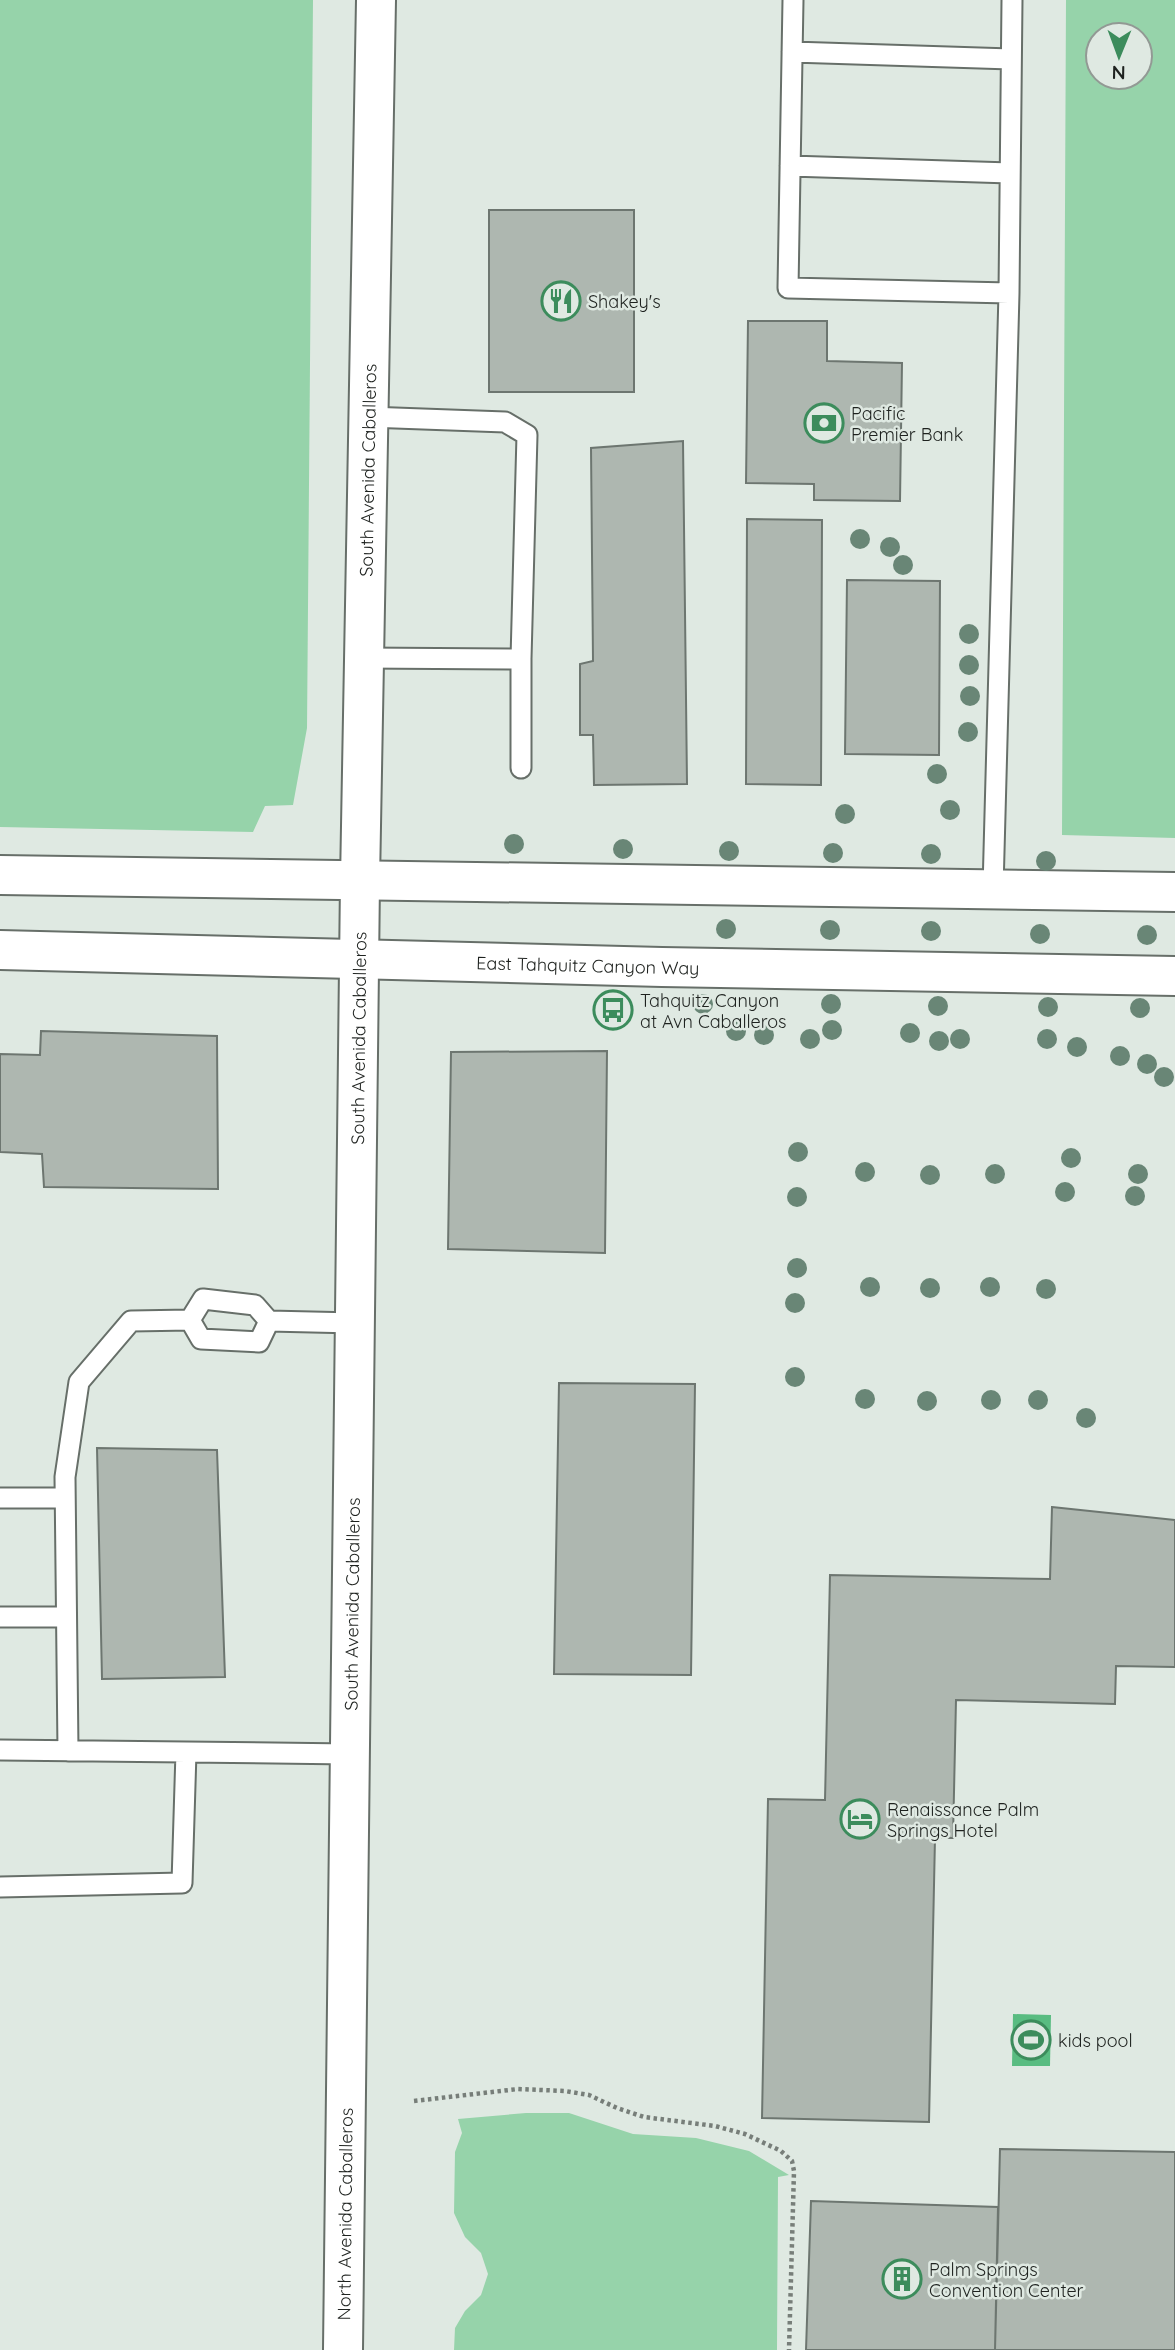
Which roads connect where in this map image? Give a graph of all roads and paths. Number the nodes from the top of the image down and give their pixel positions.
1 (376, 0) edge
2 (793, 0) edge
3 (1012, 0) edge
4 (792, 52) junction
5 (1012, 59) junction
6 (790, 166) junction
7 (1010, 173) junction
8 (1009, 293) junction
9 (368, 417) junction
10 (363, 658) junction
11 (521, 659) junction
12 (521, 768) dead end
13 (0, 875) edge
14 (360, 881) junction
15 (993, 889) junction
16 (1175, 892) edge
17 (0, 950) edge
18 (359, 959) junction
19 (1175, 975) edge
20 (190, 1320) junction
21 (268, 1321) junction
22 (355, 1323) junction
23 (0, 1498) edge
24 (65, 1498) junction
25 (0, 1617) edge
26 (66, 1617) junction
27 (0, 1750) edge
28 (68, 1751) junction
29 (186, 1752) junction
30 (350, 1754) junction
31 (0, 1887) edge
32 (347, 2077) joint
33 (414, 2101) dead end
34 (342, 2350) edge
35 (789, 2350) edge

1 - 9 street, South Avenida Caballeros
2 - 4 lane
3 - 5 lane
4 - 5 lane
4 - 6 lane
5 - 7 lane
6 - 7 lane
6 - 8 lane
7 - 8 lane
8 - 15 lane
9 - 10 street, South Avenida Caballeros
9 - 11 lane
10 - 11 lane
10 - 14 street, South Avenida Caballeros
11 - 12 lane
13 - 14 street
14 - 15 street
14 - 18 street, South Avenida Caballeros
15 - 16 street
17 - 18 street, East Tahquitz Canyon Way
18 - 19 street, East Tahquitz Canyon Way
18 - 22 street, South Avenida Caballeros
20 - 21 lane
20 - 21 lane
20 - 24 lane
21 - 22 lane
22 - 30 street, South Avenida Caballeros
23 - 24 lane
24 - 26 lane
25 - 26 lane
26 - 28 lane
27 - 28 lane
28 - 29 lane
29 - 30 lane
29 - 31 lane
30 - 32 street, South Avenida Caballeros
32 - 34 street, North Avenida Caballeros
33 - 35 path

